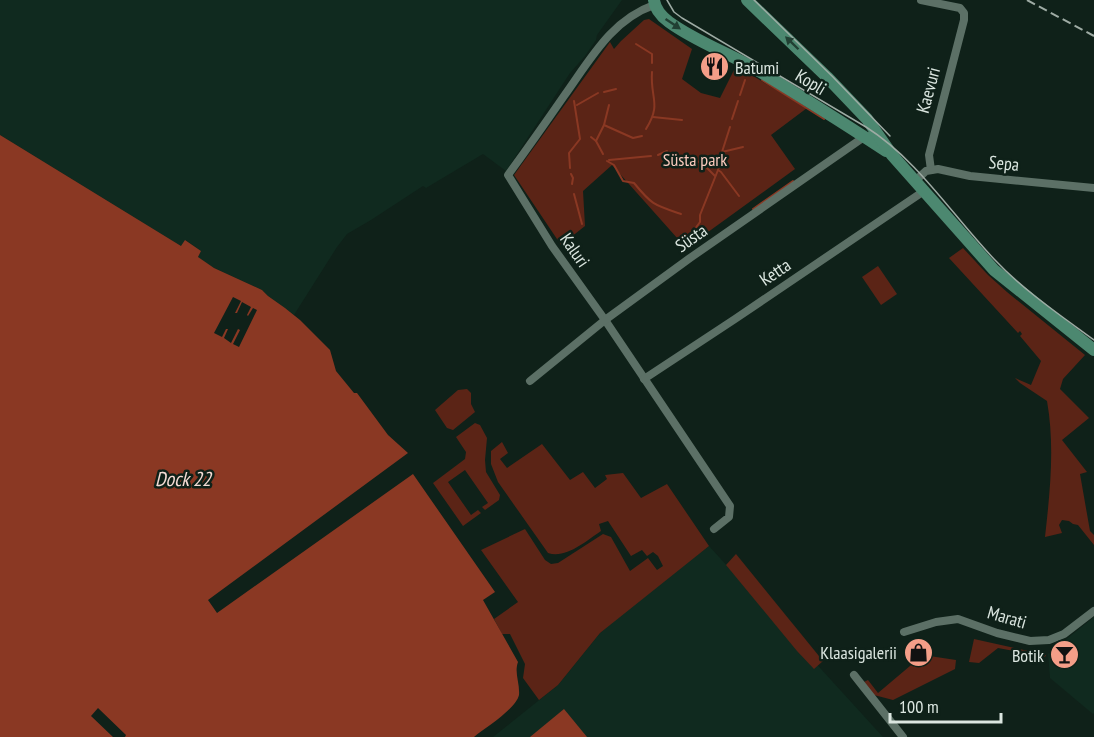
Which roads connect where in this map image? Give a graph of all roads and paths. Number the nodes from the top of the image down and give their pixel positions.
1 (747, 0) edge
2 (921, 0) edge
3 (654, 2) edge
4 (870, 134) junction
5 (931, 170) junction
6 (915, 181) junction
7 (1094, 188) edge
8 (924, 191) junction
9 (605, 320) junction
10 (1094, 350) edge
11 (644, 379) junction
12 (530, 381) dead end
13 (714, 529) dead end
14 (1094, 611) edge
15 (904, 632) dead end
16 (854, 675) dead end
17 (903, 737) edge

4 -> 1 street, Kopli
2 - 5 street, Kaevuri
3 -> 4 street, Kopli
3 - 9 street, Kaluri
4 - 6 street, Kopli
4 - 9 street, Süsta
5 - 6 street
5 - 7 street, Sepa
6 - 8 street, Kopli
8 - 10 street, Kopli
8 - 11 street, Ketta
9 - 11 street, Kaluri
9 - 12 street, Süsta
11 - 13 street, Kaluri
14 - 15 street, Marati
16 - 17 street

